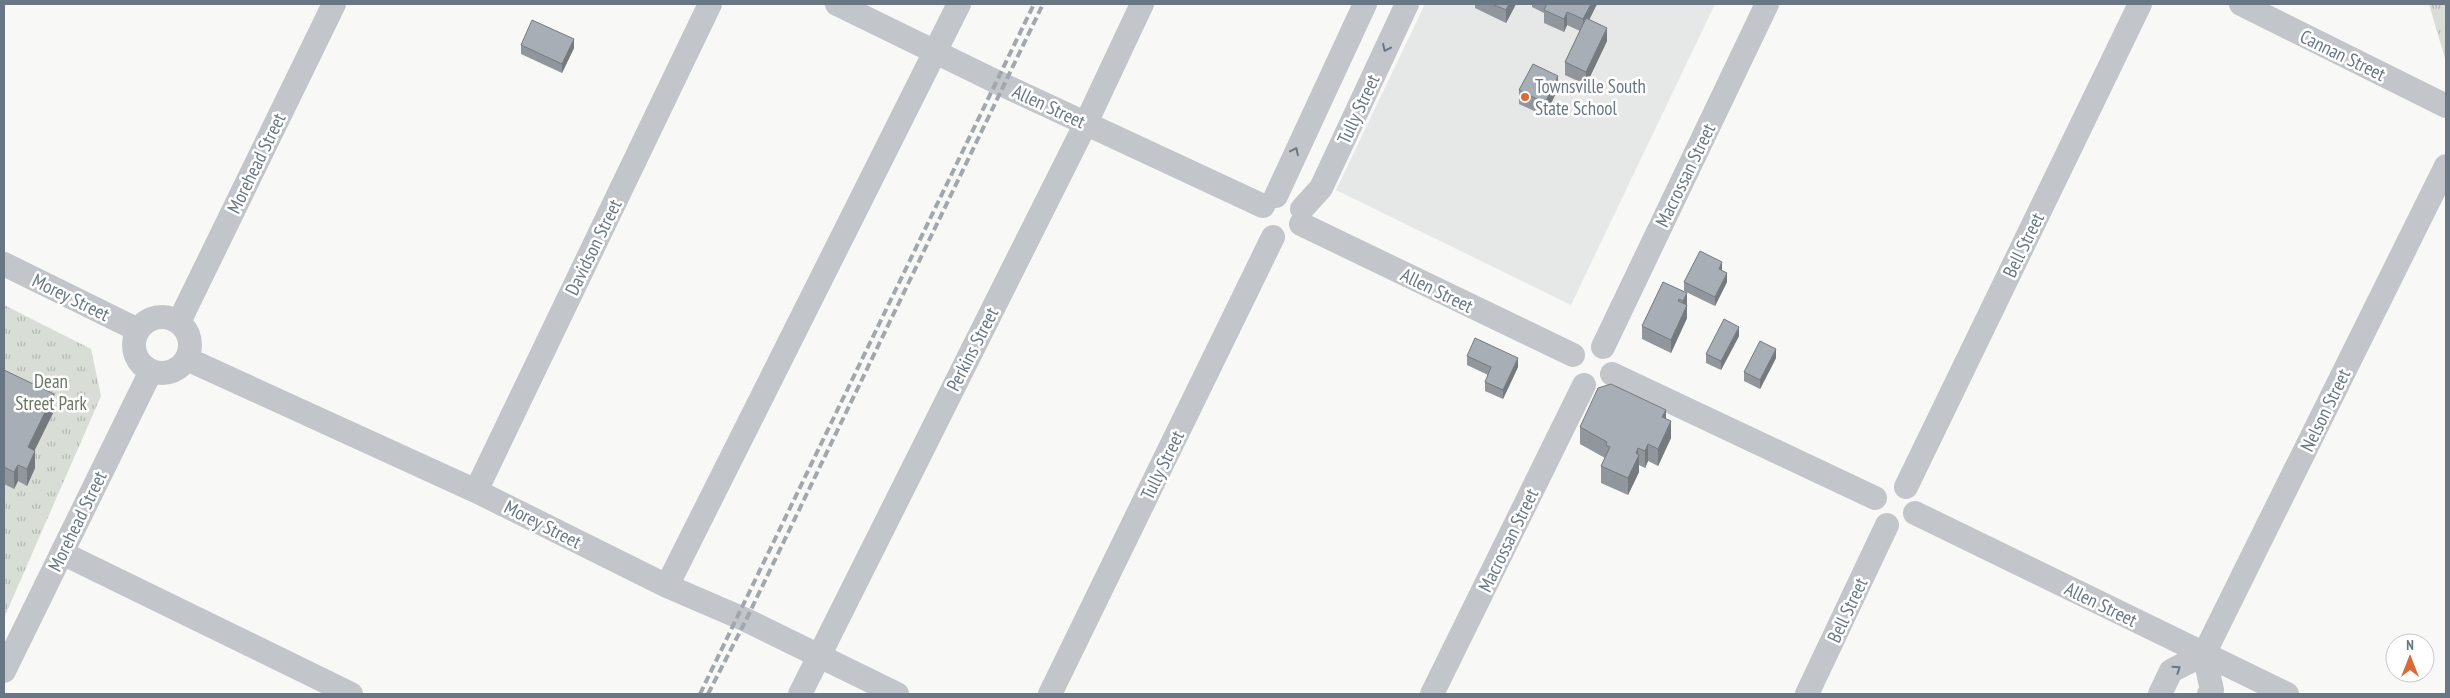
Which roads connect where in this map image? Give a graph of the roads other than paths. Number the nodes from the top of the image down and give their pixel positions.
1 (334, 4) edge
2 (710, 4) edge
3 (837, 4) edge
4 (959, 4) edge
5 (1142, 4) edge
6 (1365, 4) edge
7 (1407, 4) edge
8 (1767, 4) edge
9 (2140, 4) edge
10 (2241, 4) edge
11 (937, 52) junction
12 (2446, 106) edge
13 (1086, 123) junction
14 (2446, 166) edge
15 (1270, 201) junction
16 (1301, 217) junction
17 (1273, 236) junction
18 (4, 264) edge
19 (179, 322) junction
20 (138, 330) junction
21 (1603, 347) junction
22 (1574, 355) junction
23 (187, 358) junction
24 (151, 371) junction
25 (1612, 374) junction
26 (1584, 385) junction
27 (1906, 487) junction
28 (476, 491) junction
29 (1875, 498) junction
30 (1915, 513) junction
31 (1887, 525) junction
32 (62, 553) junction
33 (667, 586) junction
34 (2204, 654) junction
35 (818, 657) junction
36 (4, 671) edge
37 (351, 694) edge
38 (800, 694) edge
39 (896, 694) edge
40 (1050, 694) edge
41 (1432, 694) edge
42 (1807, 694) edge
43 (2160, 694) edge
44 (2209, 694) edge
45 (2287, 694) edge

1 - 19 street, Morehead Street
2 - 28 street, Davidson Street
3 - 11 street, Allen Street
4 - 11 street
5 - 13 street, Perkins Street
15 -> 6 street, Tully Street
7 -> 16 street, Tully Street
8 - 21 street, Macrossan Street
9 - 27 street, Bell Street
10 - 12 street, Cannan Street
11 - 13 street, Allen Street
11 - 33 street
13 - 15 street, Allen Street
13 - 35 street, Perkins Street
14 - 34 street, Nelson Street
15 - 16 street
15 - 17 street
16 - 17 street
16 - 22 street, Allen Street
17 - 40 street, Tully Street
18 - 20 street, Morey Street
19 - 20 street
19 - 23 street
20 - 24 street
21 - 22 street
21 - 25 street
22 - 26 street
23 - 24 street
23 - 28 street, Morey Street
24 - 32 street, Morehead Street
25 - 26 street
25 - 29 street
26 - 41 street, Macrossan Street
27 - 29 street
27 - 30 street
28 - 33 street, Morey Street
29 - 31 street
30 - 31 street
30 - 34 street, Allen Street
31 - 42 street, Bell Street
32 - 36 street, Morehead Street
32 - 37 street
33 - 35 street, Morey Street
43 -> 34 street
34 - 44 street
34 - 45 street, Allen Street
35 - 38 street, Perkins Street
35 - 39 street, Morey Street

